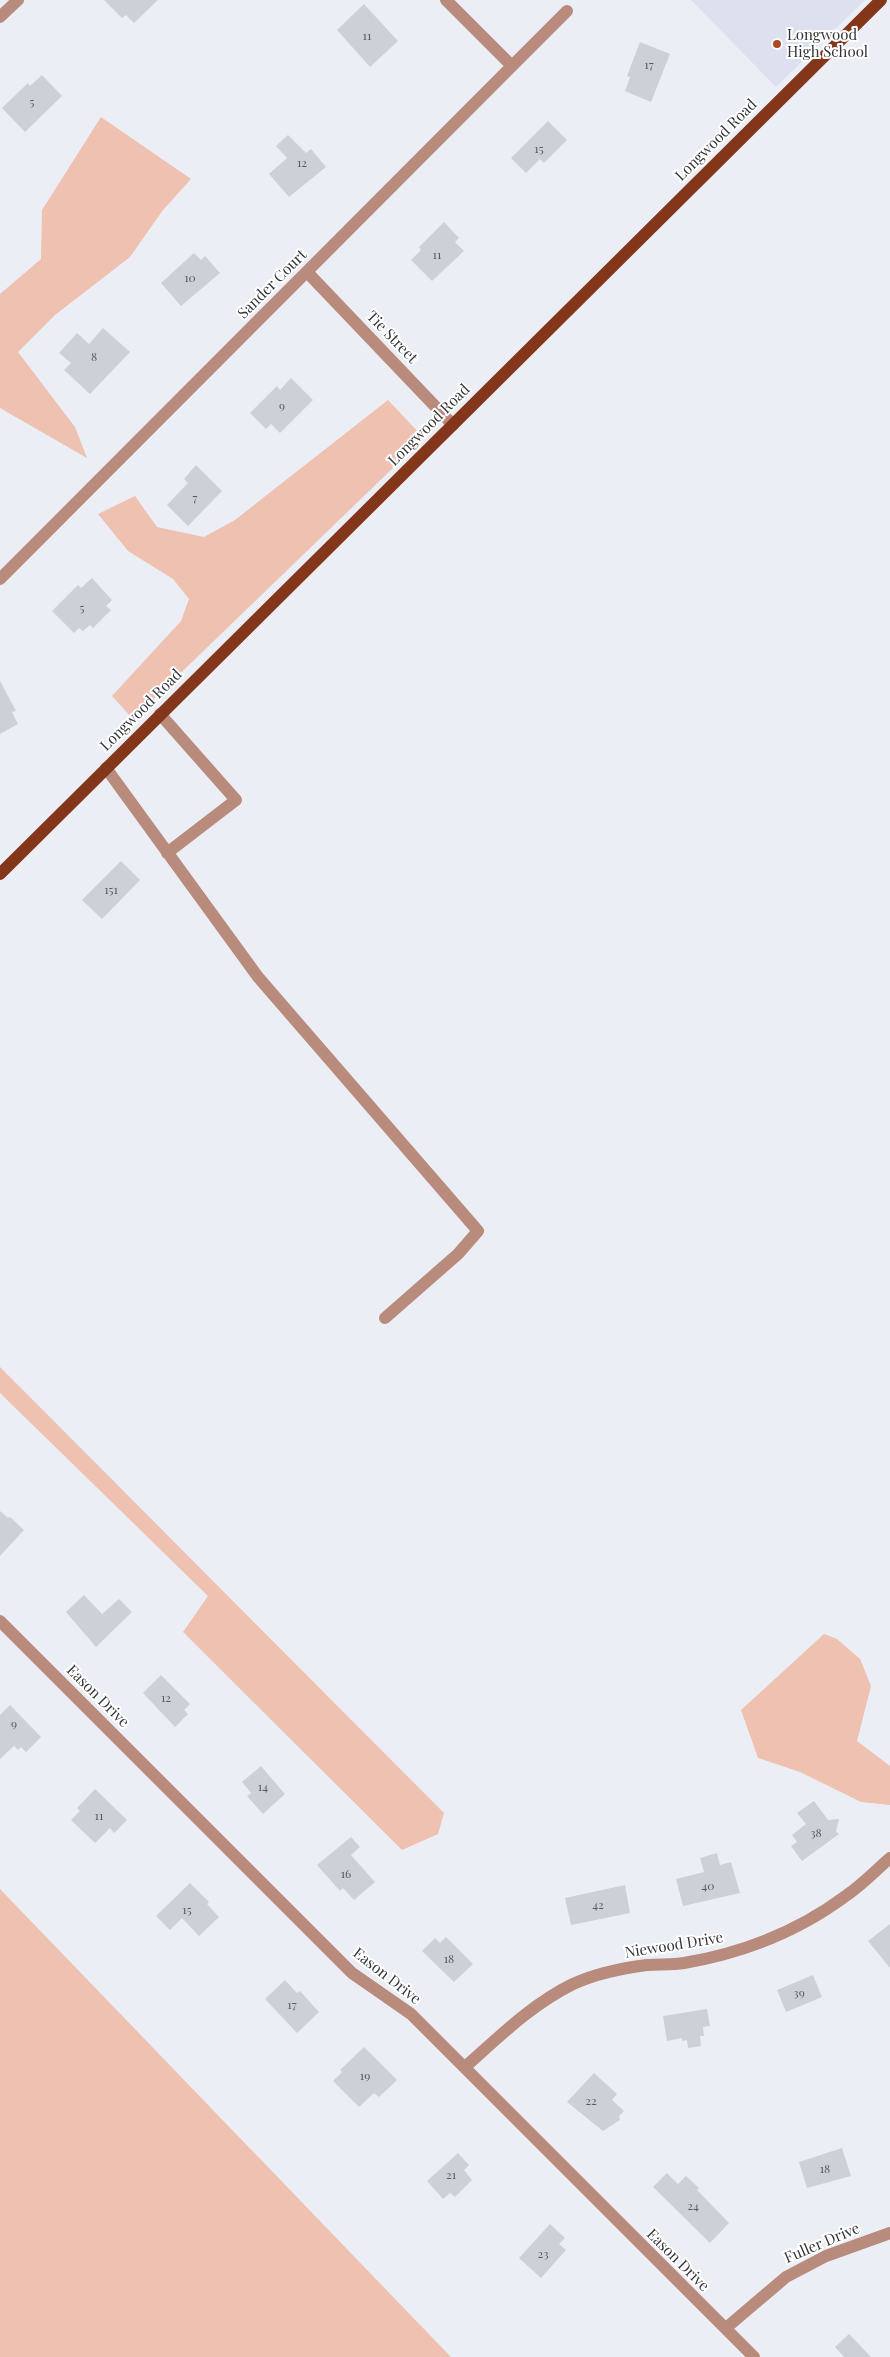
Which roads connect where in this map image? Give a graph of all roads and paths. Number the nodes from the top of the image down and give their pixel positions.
1 (18, 0) edge
2 (446, 0) edge
3 (881, 0) edge
4 (567, 11) dead end
5 (0, 17) edge
6 (512, 66) junction
7 (308, 272) junction
8 (453, 425) junction
9 (0, 579) edge
10 (160, 714) junction
11 (106, 768) junction
12 (167, 853) junction
13 (0, 874) edge
14 (384, 1318) dead end
15 (0, 1621) edge
16 (890, 1858) edge
17 (465, 2067) junction
18 (890, 2233) edge
19 (726, 2328) junction
20 (754, 2357) edge

1 - 5 street
2 - 6 street
3 - 8 main road, Longwood Road
4 - 6 street, Sander Court
6 - 7 street, Sander Court
7 - 8 street, Tie Street
7 - 9 street, Sander Court
8 - 10 main road, Longwood Road
10 - 11 main road, Longwood Road
10 - 12 street
11 - 12 street
11 - 13 main road, Longwood Road
12 - 14 street
15 - 17 street, Eason Drive
16 - 17 street, Niewood Drive
17 - 19 street, Eason Drive
18 - 19 street, Fuller Drive
19 - 20 street, Eason Drive

